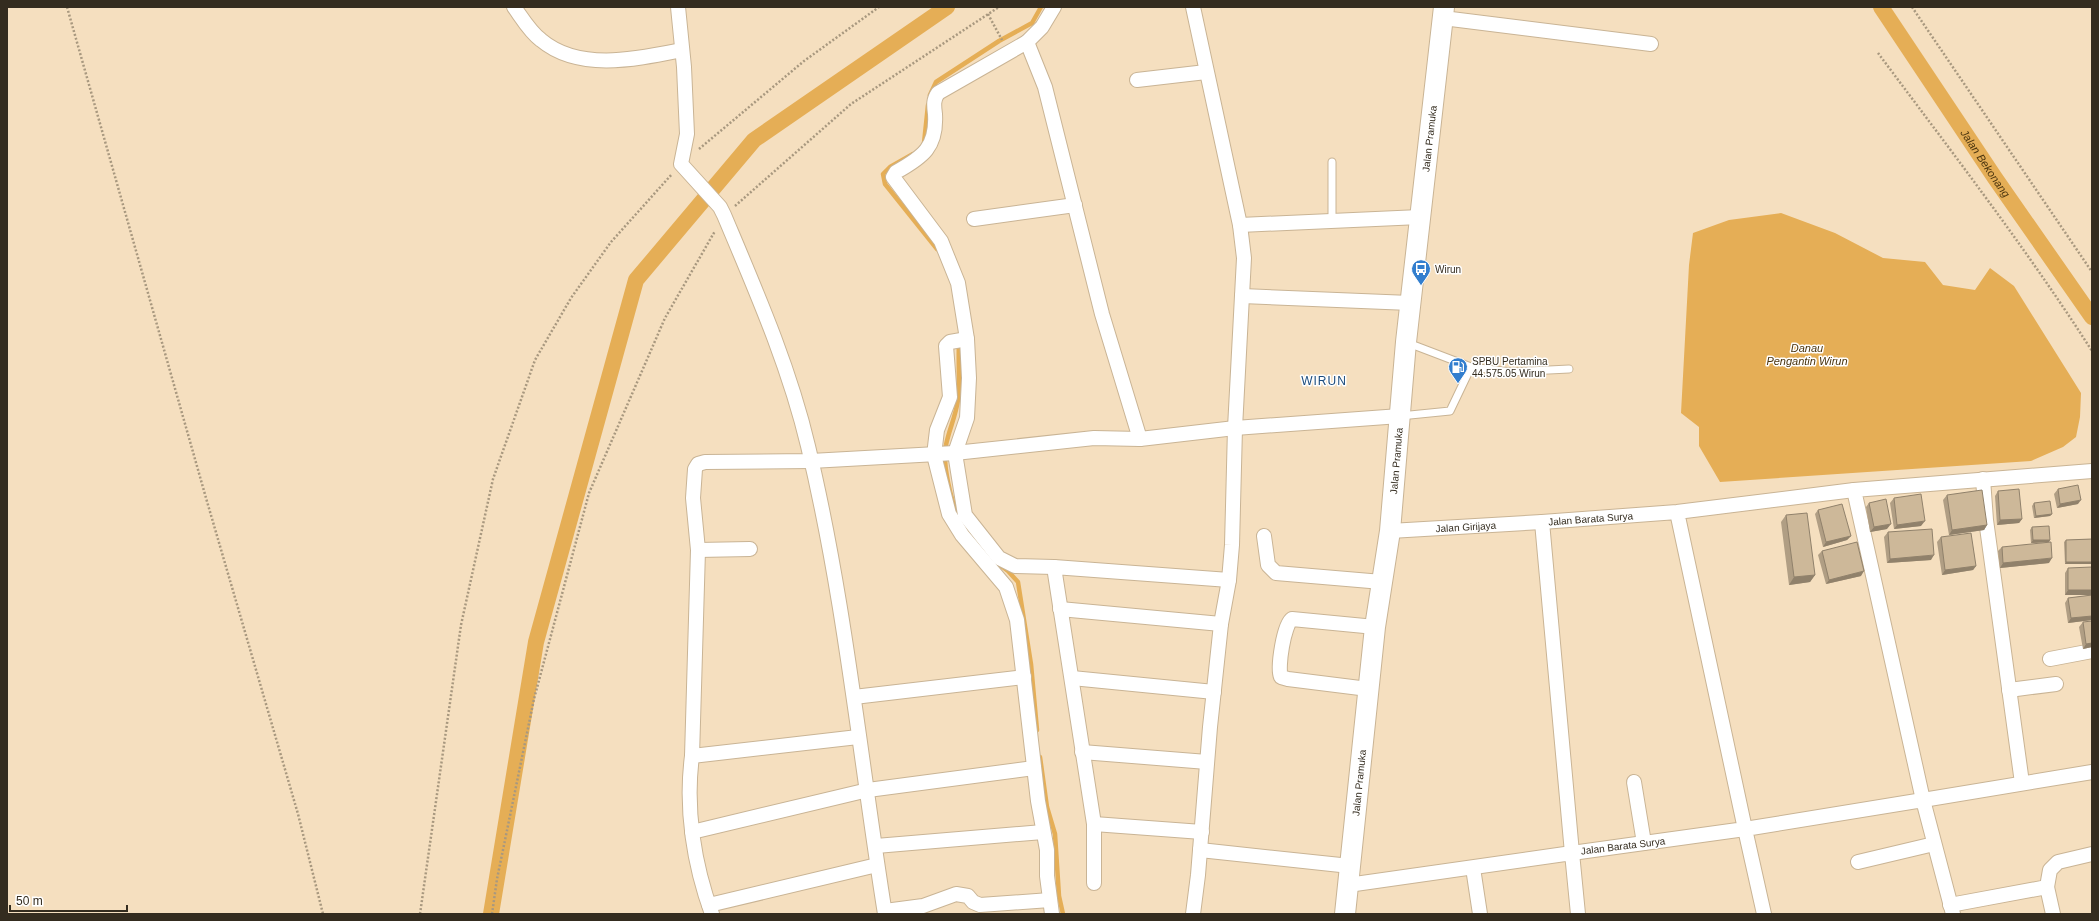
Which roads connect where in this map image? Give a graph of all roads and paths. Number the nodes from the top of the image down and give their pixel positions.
1 (67, 7) edge
2 (514, 7) edge
3 (678, 7) edge
4 (878, 7) edge
5 (999, 7) edge
6 (1054, 7) edge
7 (1193, 7) edge
8 (1912, 7) edge
9 (1444, 13) edge
10 (988, 14) junction
11 (999, 33) dead end
12 (1027, 42) junction
13 (1651, 44) dead end
14 (682, 50) junction
15 (1878, 53) dead end
16 (1206, 72) junction
17 (1137, 80) dead end
18 (1332, 162) dead end
19 (685, 169) junction
20 (1076, 205) junction
21 (722, 211) junction
22 (1420, 217) junction
23 (974, 219) dead end
24 (1332, 222) junction
25 (1240, 225) junction
26 (2092, 272) edge
27 (1242, 296) junction
28 (1410, 303) junction
29 (962, 339) junction
30 (1406, 342) junction
31 (2092, 351) edge
32 (1471, 367) junction
33 (1569, 369) dead end
34 (1400, 416) junction
35 (1235, 428) junction
36 (1140, 438) junction
37 (945, 454) junction
38 (811, 461) junction
39 (2092, 471) edge
40 (1983, 479) junction
41 (1854, 490) junction
42 (1677, 512) junction
43 (1542, 522) junction
44 (1390, 531) junction
45 (1264, 536) dead end
46 (750, 549) dead end
47 (698, 550) junction
48 (1054, 567) junction
49 (1229, 580) junction
50 (1382, 582) junction
51 (1060, 609) junction
52 (1221, 624) junction
53 (1375, 627) junction
54 (2092, 651) edge
55 (2050, 659) dead end
56 (1024, 677) junction
57 (1072, 678) junction
58 (2056, 684) dead end
59 (1368, 689) junction
60 (2009, 690) junction
61 (1214, 692) junction
62 (854, 697) junction
63 (858, 737) junction
64 (1082, 752) junction
65 (692, 756) junction
66 (1208, 762) junction
67 (1034, 768) junction
68 (2092, 772) edge
69 (1634, 782) dead end
70 (2022, 783) junction
71 (868, 790) junction
72 (1923, 800) junction
73 (1094, 824) junction
74 (1745, 829) junction
75 (692, 832) junction
76 (1044, 832) junction
77 (1202, 832) junction
78 (1644, 843) junction
79 (1934, 844) junction
80 (876, 846) junction
81 (1200, 850) junction
82 (1572, 852) junction
83 (2092, 854) edge
84 (1858, 862) dead end
85 (877, 865) junction
86 (1474, 868) junction
87 (1349, 875) junction
88 (1094, 883) dead end
89 (2047, 887) junction
90 (1051, 907) edge
91 (711, 909) edge
92 (1951, 910) edge
93 (885, 913) edge
94 (323, 914) edge
95 (420, 914) edge
96 (492, 914) edge
97 (1193, 914) edge
98 (1345, 914) edge
99 (1480, 914) edge
100 (1578, 914) edge
101 (1764, 914) edge
102 (2053, 914) edge

1 - 94 path
2 - 14 street
3 - 14 street
4 - 19 path
5 - 10 path
6 - 12 street
7 - 16 street
8 - 26 path
9 - 13 street
9 - 22 main road, Jalan Pramuka
10 - 11 path
10 - 21 path
12 - 20 street
12 - 29 street
14 - 19 street
15 - 31 path
16 - 17 street
16 - 25 street
18 - 24 lane
19 - 21 street
19 - 95 path
20 - 23 street
20 - 36 street
21 - 38 street
21 - 96 path
22 - 24 street
22 - 28 main road, Jalan Pramuka
24 - 25 street
25 - 27 street
27 - 28 street
27 - 35 street
28 - 30 main road, Jalan Pramuka
29 - 37 street
29 - 37 street
30 - 32 lane
30 - 34 main road, Jalan Pramuka
32 - 33 lane
32 - 34 lane
34 - 35 street
34 - 44 main road, Jalan Pramuka
35 - 36 street
35 - 49 street
36 - 37 street
37 - 38 street
37 - 48 street
37 - 56 street
38 - 47 street
38 - 62 street
39 - 40 street, Jalan Barata Surya
40 - 41 street, Jalan Barata Surya
40 - 60 street
41 - 42 street, Jalan Barata Surya
41 - 72 street
42 - 43 street, Jalan Barata Surya
42 - 74 street
43 - 44 street, Jalan Girijaya
43 - 82 street, Jalan Barata Surya
44 - 50 main road, Jalan Pramuka
45 - 50 street
46 - 47 street
47 - 65 street
48 - 49 street
48 - 51 street
49 - 52 street
50 - 53 main road, Jalan Pramuka
51 - 52 street
51 - 57 street
52 - 61 street
53 - 59 main road, Jalan Pramuka
53 - 59 street
54 - 55 street
56 - 62 street
56 - 67 street
57 - 61 street
57 - 64 street
58 - 60 street
59 - 87 main road, Jalan Pramuka
60 - 70 street
61 - 66 street
62 - 63 street
63 - 65 street
63 - 71 street
64 - 66 street
64 - 73 street
65 - 75 street
66 - 77 street
67 - 71 street
67 - 76 street
68 - 70 street, Jalan Barata Surya
69 - 78 street
70 - 72 street, Jalan Barata Surya
71 - 75 street
71 - 80 street
72 - 74 street, Jalan Barata Surya
72 - 79 street
73 - 77 street
73 - 88 street
74 - 78 street, Jalan Barata Surya
74 - 101 street
75 - 91 street
76 - 80 street
76 - 90 street
77 - 81 street
78 - 82 street, Jalan Barata Surya
79 - 84 street
79 - 92 street
80 - 85 street
81 - 87 street
81 - 97 street
82 - 86 street
82 - 100 street
83 - 89 street
85 - 91 street
85 - 93 street
86 - 87 street
86 - 99 street
87 - 98 main road, Jalan Pramuka
89 - 92 street
89 - 102 street
90 - 93 street

